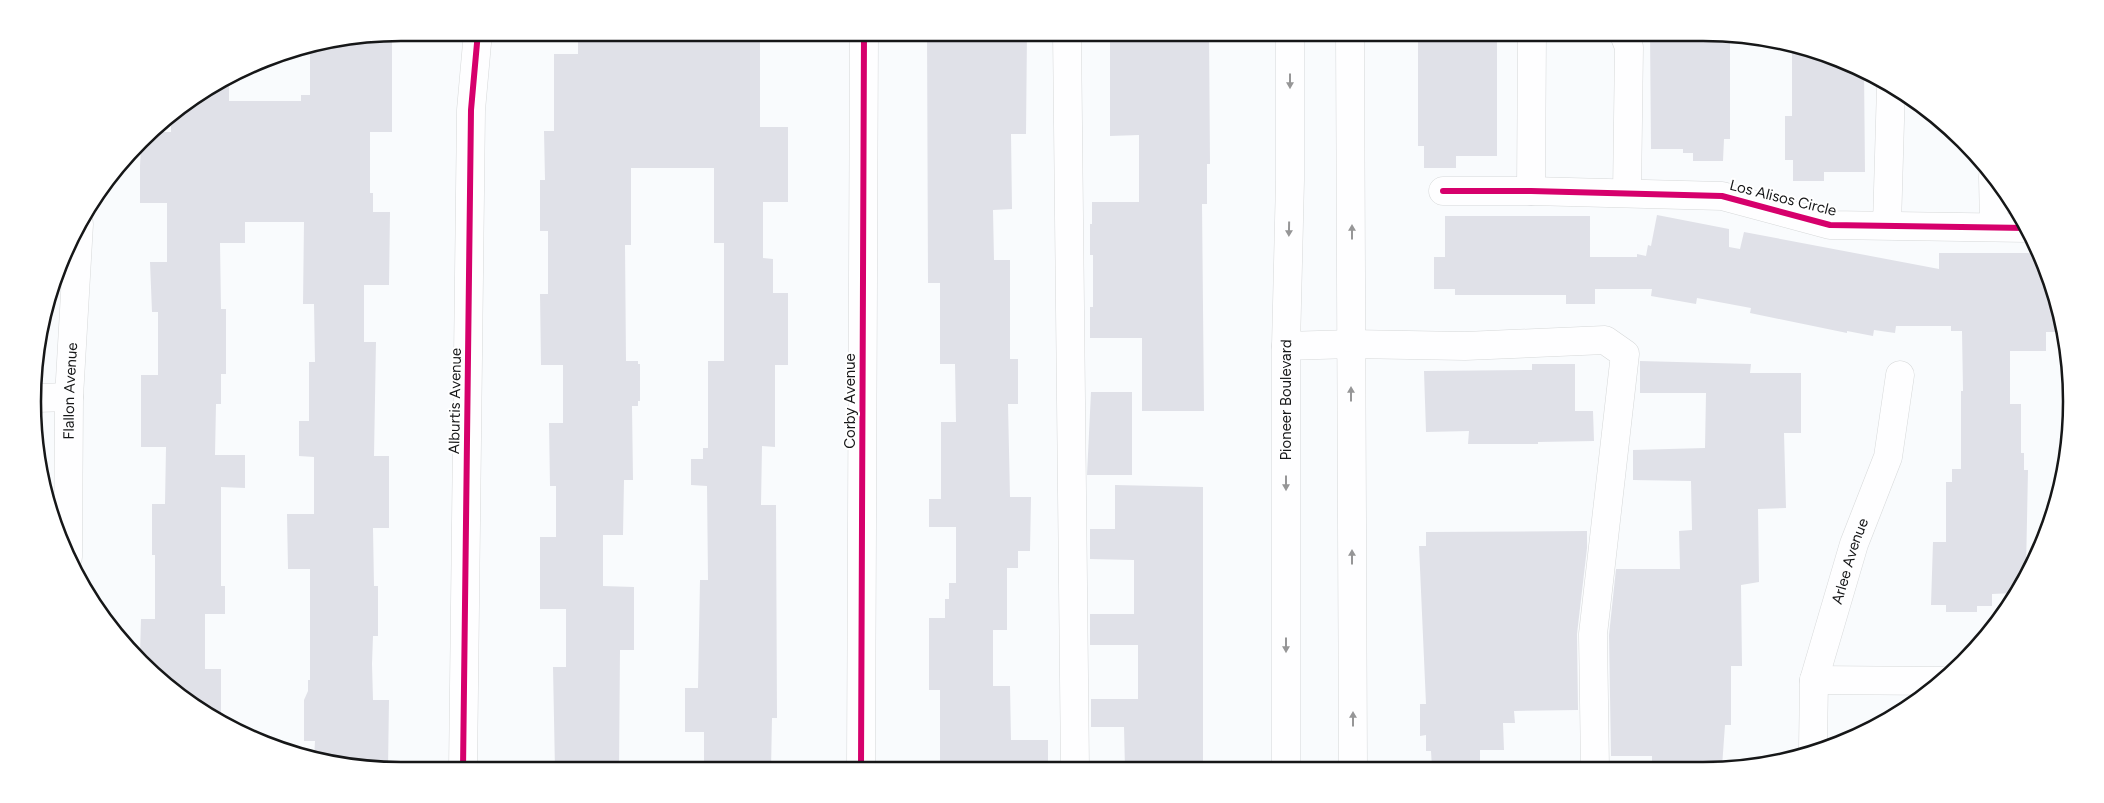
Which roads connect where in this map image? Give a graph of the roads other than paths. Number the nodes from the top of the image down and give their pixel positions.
1 (477, 41) edge
2 (864, 41) edge
3 (1067, 41) edge
4 (1290, 41) edge
5 (1350, 41) edge
6 (1532, 41) edge
7 (1627, 41) edge
8 (1891, 95) edge
9 (1993, 189) edge
10 (1530, 190) junction
11 (1444, 191) dead end
12 (1627, 193) junction
13 (1887, 225) junction
14 (1994, 227) junction
15 (2018, 228) edge
16 (78, 242) edge
17 (1351, 344) junction
18 (1286, 346) junction
19 (1900, 375) dead end
20 (69, 397) junction
21 (41, 398) edge
22 (68, 537) edge
23 (1814, 680) junction
24 (1929, 681) edge
25 (1813, 744) edge
26 (463, 762) edge
27 (861, 762) edge
28 (1075, 762) edge
29 (1286, 762) edge
30 (1353, 762) edge
31 (1595, 762) edge

1 - 26 street, Alburtis Avenue
2 - 27 street, Corby Avenue
3 - 28 street
4 -> 18 street, Pioneer Boulevard
17 -> 5 street
6 - 10 street
7 - 12 street
8 - 13 street
9 - 14 street
10 - 11 street, Los Alisos Circle
10 - 12 street, Los Alisos Circle
12 - 13 street, Los Alisos Circle
13 - 14 street, Los Alisos Circle
14 - 15 street, Los Alisos Circle
16 - 20 street, Flallon Avenue
17 - 18 street
30 -> 17 street
17 - 31 street
18 -> 29 street, Pioneer Boulevard
19 - 23 street, Arlee Avenue
20 - 21 street
20 - 22 street, Flallon Avenue
23 - 24 street
23 - 25 street, Arlee Avenue

